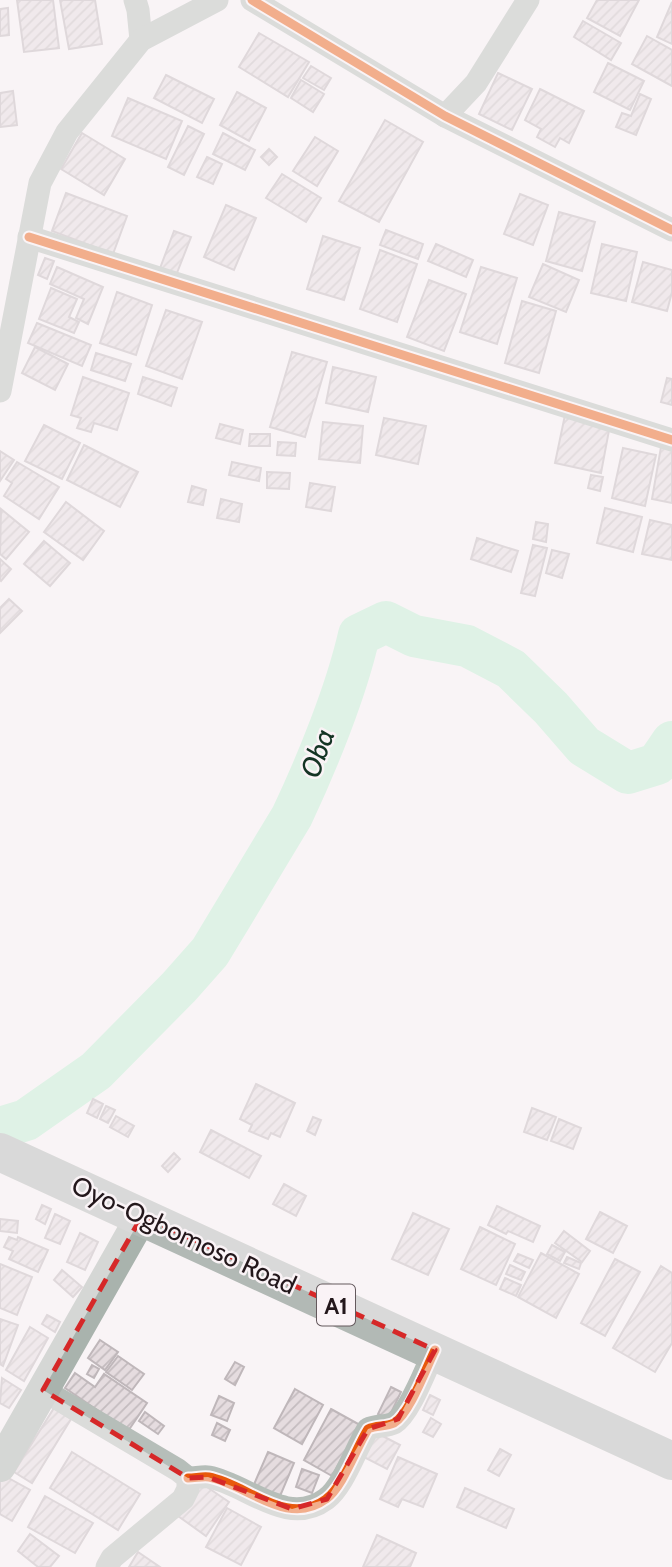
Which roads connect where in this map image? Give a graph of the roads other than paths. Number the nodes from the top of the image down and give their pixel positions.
1 (135, 0) edge
2 (217, 0) edge
3 (252, 0) edge
4 (528, 0) edge
5 (141, 40) junction
6 (445, 116) junction
7 (672, 230) edge
8 (29, 237) junction
9 (0, 391) edge
10 (672, 440) edge
11 (0, 1152) edge
12 (142, 1216) junction
13 (435, 1350) junction
14 (43, 1390) junction
15 (672, 1461) edge
16 (0, 1466) edge
17 (188, 1478) junction
18 (107, 1567) edge

1 - 5 street
2 - 5 street
3 - 6 street
4 - 6 street
5 - 8 street
6 - 7 street
8 - 9 street
8 - 10 street
11 - 12 highway, Oyo-Ogbomoso Road / A1
12 - 13 highway, Oyo-Ogbomoso Road / A1
12 - 14 main road
13 - 15 highway, Oyo-Ogbomoso Road / A1
13 - 17 street
14 - 16 main road
14 - 17 street
17 - 18 street

